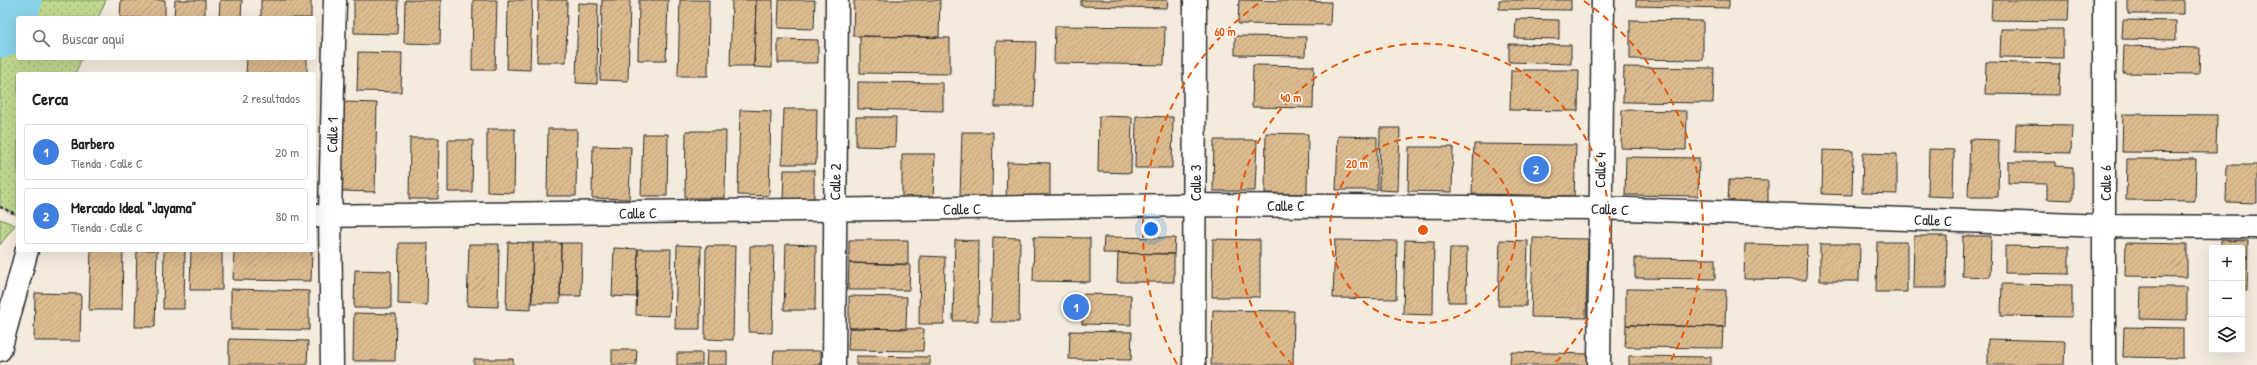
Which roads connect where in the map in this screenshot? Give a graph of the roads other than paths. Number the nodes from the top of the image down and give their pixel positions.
1 (335, 0) edge
2 (837, 0) edge
3 (1194, 0) edge
4 (1603, 0) edge
5 (2104, 0) edge
6 (1195, 205) junction
7 (1600, 208) junction
8 (834, 211) junction
9 (322, 216) edge
10 (2105, 226) junction
11 (2257, 227) edge
12 (26, 252) edge
13 (0, 350) edge
14 (332, 365) edge
15 (834, 365) edge
16 (1194, 365) edge
17 (1599, 365) edge
18 (2104, 365) edge

1 - 9 street, Calle 1
2 - 8 street, Calle 2
3 - 6 street, Calle 3
4 - 7 street, Calle 4
5 - 10 street, Calle 6
6 - 7 street, Calle C
6 - 8 street, Calle C
6 - 16 street, Calle 3
7 - 10 street, Calle C
7 - 17 street, Calle 4
8 - 9 street, Calle C
8 - 15 street, Calle 2
9 - 14 street, Calle 1
10 - 11 street, Calle C
10 - 18 street, Calle 6
12 - 13 street

